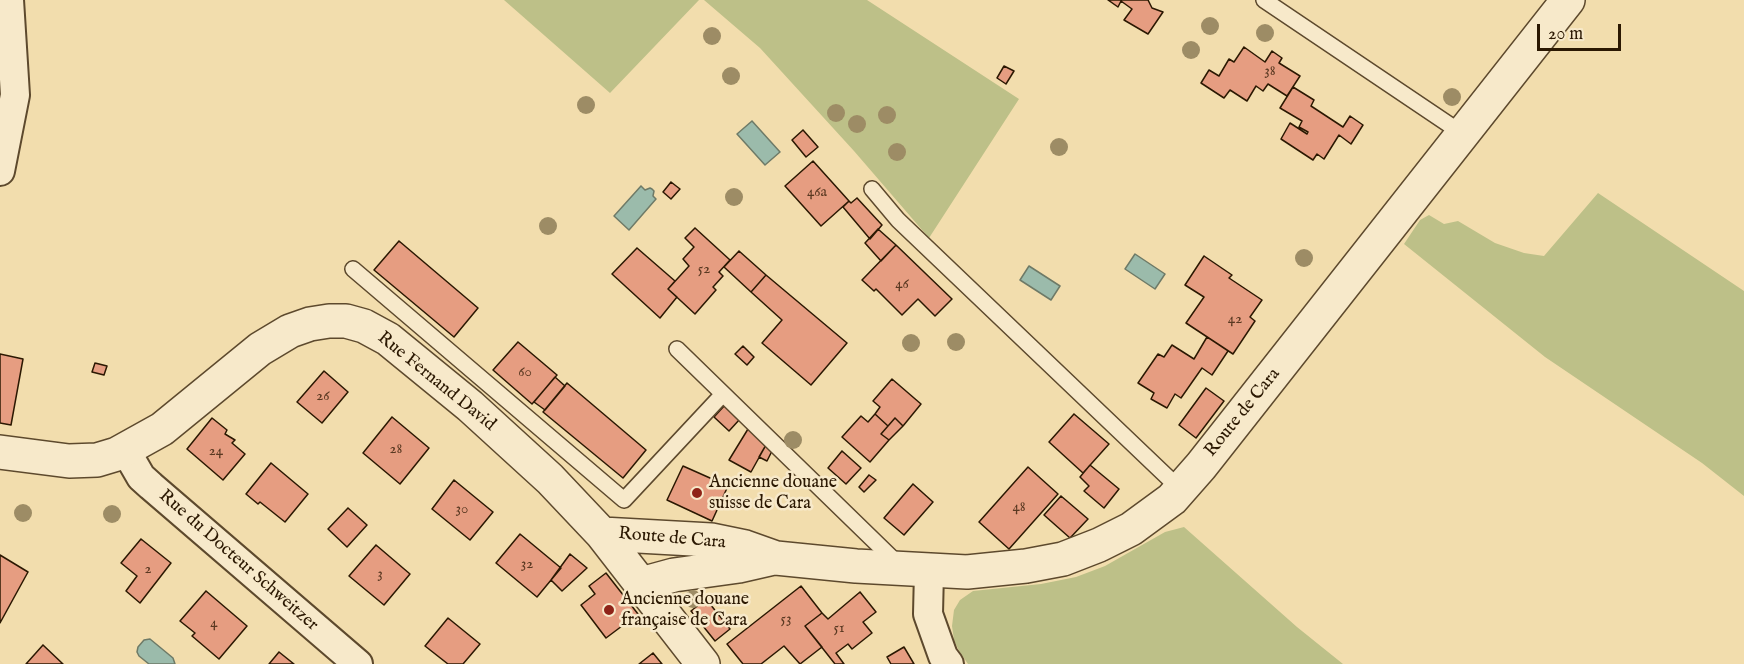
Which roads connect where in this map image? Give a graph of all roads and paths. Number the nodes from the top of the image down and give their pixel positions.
1 (9, 0) edge
2 (1264, 0) edge
3 (1568, 0) edge
4 (1463, 134) junction
5 (0, 171) edge
6 (872, 189) dead end
7 (353, 269) dead end
8 (676, 349) dead end
9 (723, 394) junction
10 (126, 451) junction
11 (0, 452) edge
12 (1180, 490) junction
13 (602, 534) junction
14 (776, 558) junction
15 (916, 571) junction
16 (641, 584) junction
17 (358, 664) edge
18 (703, 664) edge
19 (949, 664) edge

1 - 5 street
2 - 4 lane
3 - 4 street, Route de Cara
4 - 12 street, Route de Cara
6 - 12 lane
7 - 9 lane
8 - 9 lane
9 - 15 lane
10 - 11 street, Rue Fernand David
10 - 13 street, Rue Fernand David
10 - 17 street, Rue du Docteur Schweitzer
12 - 15 street, Route de Cara
13 - 14 street, Route de Cara
13 - 16 street, Rue Fernand David
14 - 15 street, Route de Cara
14 - 16 street, Route de Cara
15 - 19 street
16 - 18 street, Rue Fernand David

